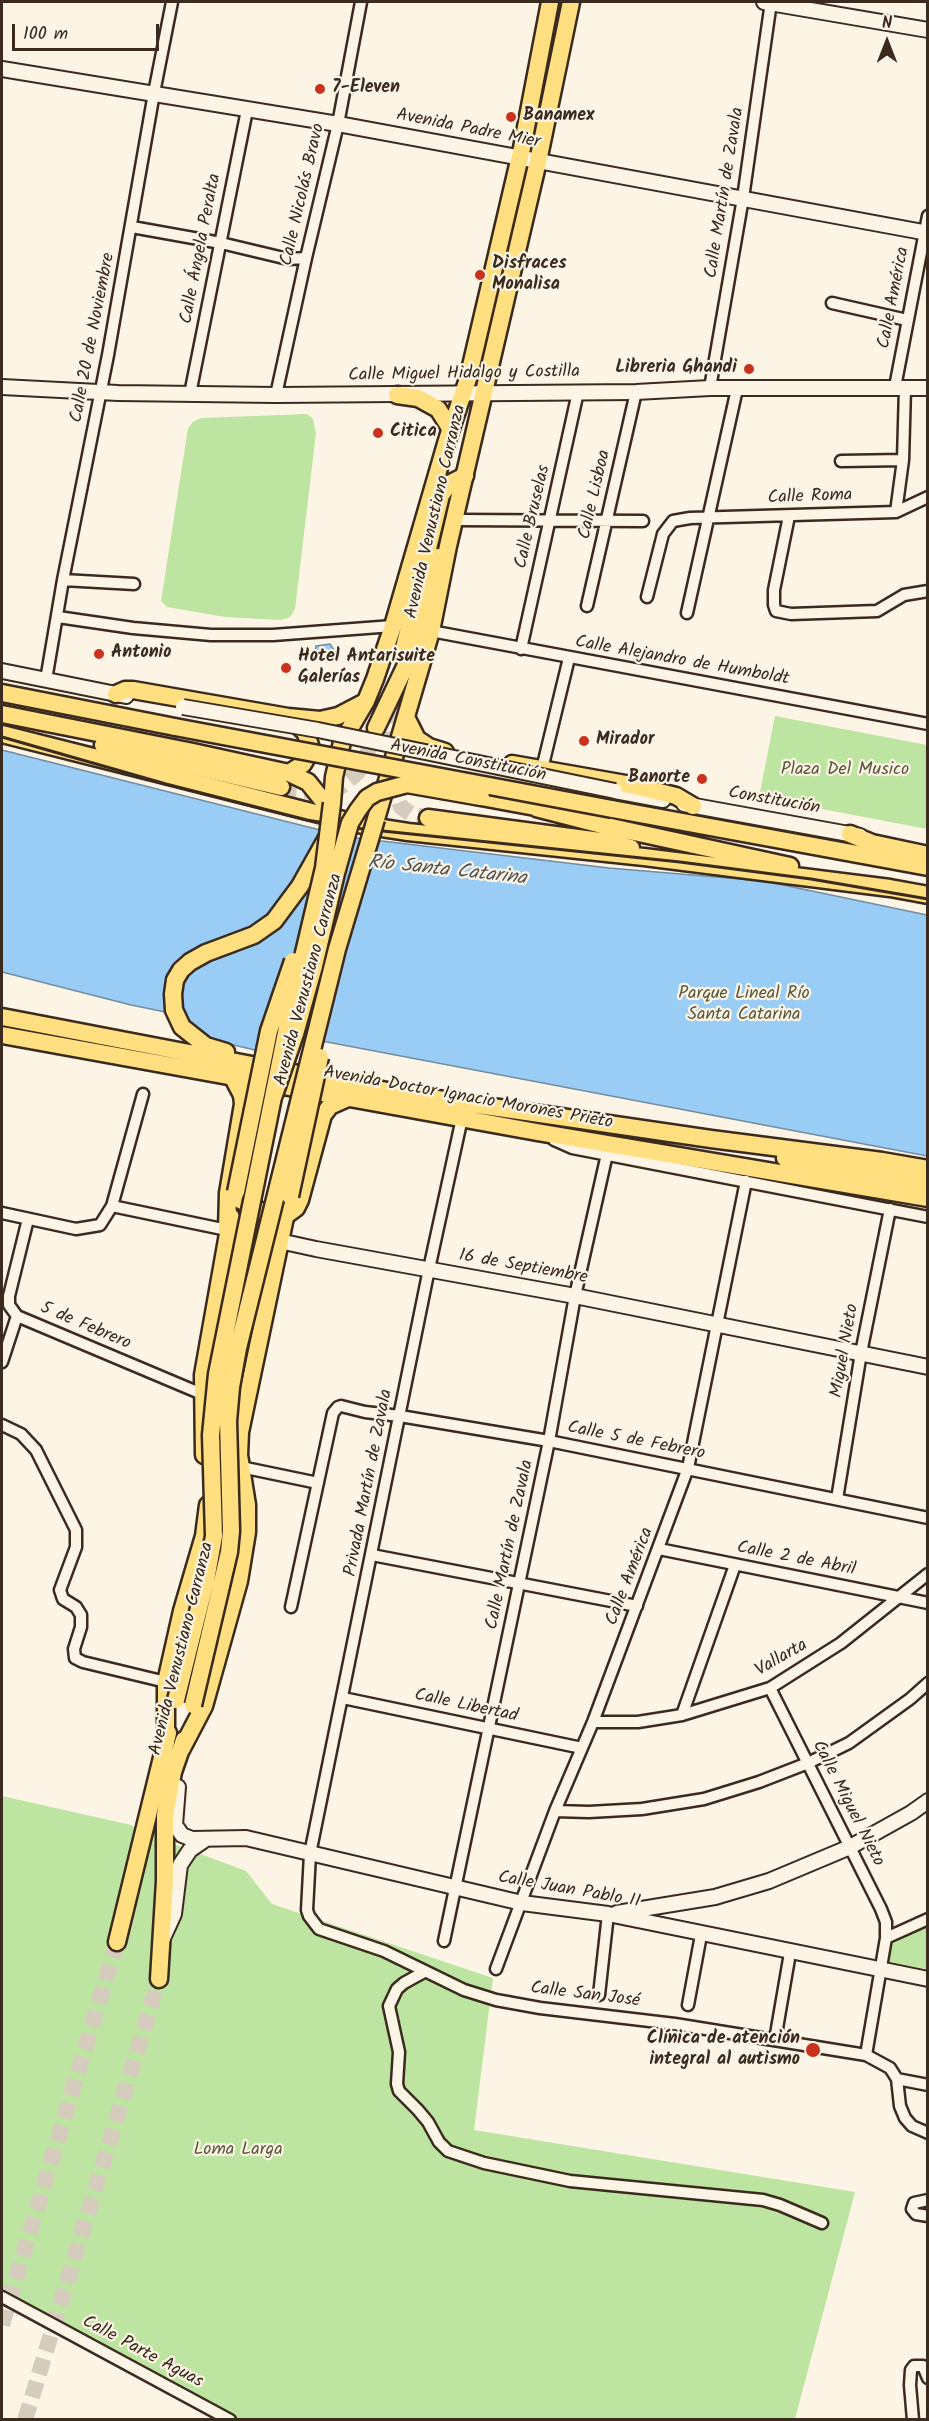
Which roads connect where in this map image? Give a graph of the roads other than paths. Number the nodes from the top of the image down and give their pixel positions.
1 (172, 2) edge
2 (361, 2) edge
3 (550, 2) edge
4 (571, 2) edge
5 (769, 2) edge
6 (927, 30) edge
7 (2, 69) edge
8 (154, 93) junction
9 (247, 110) junction
10 (338, 124) junction
11 (520, 158) junction
12 (538, 161) junction
13 (743, 198) junction
14 (927, 216) edge
15 (132, 227) junction
16 (926, 233) edge
17 (221, 243) junction
18 (306, 258) junction
19 (832, 303) dead end
20 (907, 320) junction
21 (2, 387) edge
22 (900, 387) junction
23 (710, 388) junction
24 (927, 388) edge
25 (737, 389) junction
26 (100, 392) junction
27 (578, 392) junction
28 (636, 392) junction
29 (190, 394) junction
30 (463, 394) junction
31 (483, 394) junction
32 (276, 395) junction
33 (397, 395) junction
34 (448, 437) junction
35 (841, 460) dead end
36 (903, 460) junction
37 (465, 476) junction
38 (927, 497) edge
39 (896, 512) junction
40 (789, 516) junction
41 (710, 517) junction
42 (456, 520) junction
43 (607, 520) junction
44 (550, 521) junction
45 (643, 521) dead end
46 (448, 546) junction
47 (63, 580) junction
48 (134, 584) dead end
49 (927, 591) edge
50 (646, 597) dead end
51 (587, 606) dead end
52 (687, 613) dead end
53 (58, 617) junction
54 (393, 626) junction
55 (430, 631) junction
56 (520, 649) junction
57 (403, 652) dead end
58 (568, 658) junction
59 (2, 671) edge
60 (46, 681) junction
61 (2, 693) edge
62 (116, 694) junction
63 (366, 701) junction
64 (2, 715) edge
65 (288, 717) junction
66 (406, 717) junction
67 (927, 724) edge
68 (376, 728) tunnel mouth
69 (2, 734) edge
70 (542, 769) junction
71 (285, 780) junction
72 (328, 802) junction
73 (693, 806) junction
74 (536, 807) junction
75 (428, 818) tunnel mouth
76 (713, 829) junction
77 (327, 832) junction
78 (850, 834) junction
79 (927, 848) edge
80 (927, 855) edge
81 (644, 857) junction
82 (927, 867) edge
83 (890, 888) junction
84 (927, 895) edge
85 (311, 923) junction
86 (321, 1010) junction
87 (2, 1017) edge
88 (2, 1035) edge
89 (232, 1076) junction
90 (143, 1094) dead end
91 (274, 1095) junction
92 (348, 1098) junction
93 (491, 1107) junction
94 (462, 1118) junction
95 (537, 1132) junction
96 (711, 1139) junction
97 (607, 1154) junction
98 (927, 1169) edge
99 (746, 1181) junction
100 (927, 1185) edge
101 (236, 1195) junction
102 (927, 1199) edge
103 (112, 1206) junction
104 (890, 1209) junction
105 (2, 1213) edge
106 (285, 1216) junction
107 (927, 1217) edge
108 (28, 1219) junction
109 (228, 1230) junction
110 (279, 1242) junction
111 (222, 1263) junction
112 (429, 1269) junction
113 (272, 1283) junction
114 (575, 1296) junction
115 (17, 1316) junction
116 (718, 1324) junction
117 (861, 1353) junction
118 (2, 1362) edge
119 (927, 1367) edge
120 (202, 1394) junction
121 (400, 1416) junction
122 (2, 1425) edge
123 (549, 1441) junction
124 (241, 1467) junction
125 (688, 1468) junction
126 (318, 1483) junction
127 (837, 1499) junction
128 (927, 1518) edge
129 (204, 1536) junction
130 (246, 1547) junction
131 (659, 1549) junction
132 (372, 1556) junction
133 (735, 1565) junction
134 (927, 1574) edge
135 (519, 1585) junction
136 (900, 1598) junction
137 (927, 1604) edge
138 (637, 1606) junction
139 (291, 1608) dead end
140 (166, 1682) junction
141 (927, 1683) edge
142 (770, 1688) junction
143 (343, 1698) junction
144 (682, 1715) junction
145 (593, 1722) junction
146 (489, 1729) junction
147 (173, 1746) junction
148 (582, 1748) junction
149 (808, 1763) junction
150 (927, 1801) edge
151 (555, 1811) junction
152 (206, 1839) junction
153 (850, 1847) junction
154 (310, 1854) junction
155 (455, 1886) junction
156 (522, 1903) junction
157 (608, 1914) junction
158 (927, 1919) edge
159 (701, 1935) junction
160 (163, 1938) junction
161 (886, 1938) junction
162 (444, 1941) dead end
163 (117, 1942) tunnel mouth
164 (790, 1953) junction
165 (496, 1969) dead end
166 (880, 1970) junction
167 (424, 1972) junction
168 (159, 1979) tunnel mouth
169 (927, 1979) edge
170 (599, 1995) dead end
171 (688, 2005) dead end
172 (775, 2040) junction
173 (866, 2055) junction
174 (897, 2079) junction
175 (927, 2085) edge
176 (927, 2133) edge
177 (927, 2200) edge
178 (927, 2216) edge
179 (822, 2223) dead end
180 (2, 2297) edge
181 (927, 2378) edge
182 (230, 2420) edge
183 (913, 2420) edge

1 - 8 street, Calle 20 de Noviembre
2 - 10 street, Calle Nicolás Bravo
3 - 11 main road, Avenida Venustiano Carranza
4 - 12 main road, Avenida Venustiano Carranza
5 - 6 street
5 - 13 street, Calle Martín de Zavala
7 - 8 street, Avenida Padre Mier
8 - 9 street, Avenida Padre Mier
8 - 15 street, Calle 20 de Noviembre
9 - 10 street, Avenida Padre Mier
9 - 17 street, Calle Ángela Peralta
10 - 11 street, Avenida Padre Mier
10 - 18 street, Calle Nicolás Bravo
11 - 12 street, Avenida Padre Mier
11 - 30 main road, Avenida Venustiano Carranza
12 - 13 street, Avenida Padre Mier
12 - 31 main road, Avenida Venustiano Carranza
13 - 16 street, Avenida Padre Mier
13 - 23 street, Calle Martín de Zavala
14 - 16 street, Calle América
15 - 17 street
15 - 26 street, Calle 20 de Noviembre
16 - 20 street, Calle América
17 - 18 street
17 - 29 street, Calle Ángela Peralta
18 - 32 street, Calle Nicolás Bravo
19 - 20 street
20 - 22 street, Calle América
21 - 26 street, Calle Miguel Hidalgo y Costilla
22 - 24 street, Calle Miguel Hidalgo y Costilla
22 - 25 street, Calle Miguel Hidalgo y Costilla
22 - 36 street, Calle América
23 - 25 street, Calle Miguel Hidalgo y Costilla
23 - 28 street, Calle Miguel Hidalgo y Costilla
25 - 41 street
26 - 29 street, Calle Miguel Hidalgo y Costilla
26 - 47 street, Calle 20 de Noviembre
27 - 28 street, Calle Miguel Hidalgo y Costilla
27 - 31 street, Calle Miguel Hidalgo y Costilla
27 - 44 street, Calle Bruselas
28 - 43 street, Calle Lisboa
29 - 32 street, Calle Miguel Hidalgo y Costilla
30 - 31 street, Calle Miguel Hidalgo y Costilla
30 - 33 street, Calle Miguel Hidalgo y Costilla
30 - 34 main road, Avenida Venustiano Carranza
31 - 37 main road, Avenida Venustiano Carranza
32 - 33 street, Calle Miguel Hidalgo y Costilla
33 - 34 main road
34 - 54 main road, Avenida Venustiano Carranza
35 - 36 street
36 - 39 street, Calle América
37 - 42 main road, Avenida Venustiano Carranza
37 - 57 main road
38 - 39 street, Calle Roma
39 - 40 street, Calle Roma
40 - 41 street, Calle Roma
40 - 49 street
41 - 50 street, Calle Roma
41 - 52 street
42 - 44 street
42 - 46 main road, Avenida Venustiano Carranza
43 - 44 street
43 - 45 street
43 - 51 street, Calle Lisboa
44 - 56 street, Calle Bruselas
46 - 55 main road, Avenida Venustiano Carranza
46 - 68 main road
47 - 48 street
47 - 53 street, Calle 20 de Noviembre
53 - 54 street
53 - 60 street, Calle 20 de Noviembre
54 - 63 main road, Avenida Venustiano Carranza
55 - 56 street, Calle Alejandro de Humboldt
55 - 66 main road, Avenida Venustiano Carranza
56 - 58 street, Calle Alejandro de Humboldt
58 - 67 street, Calle Alejandro de Humboldt
58 - 70 street
59 - 60 street
60 - 62 street
61 - 76 main road, Avenida Constitución, bridge
62 - 65 main road
62 - 73 street, Constitución, bridge
63 - 65 main road
63 - 72 main road, Avenida Venustiano Carranza
64 - 71 main road
65 - 71 main road
66 - 70 main road
66 - 86 main road, Avenida Venustiano Carranza, bridge
69 - 81 main road
70 - 73 main road
71 - 72 main road
72 - 77 main road, Avenida Venustiano Carranza, bridge
73 - 78 street, Constitución
74 - 76 main road
74 - 83 main road
74 - 91 main road, bridge
75 - 81 main road
76 - 82 main road, Avenida Constitución
77 - 85 main road, Avenida Venustiano Carranza, bridge
77 - 93 main road
78 - 79 street, Constitución
78 - 80 main road
81 - 83 main road
83 - 84 main road
85 - 91 main road, Avenida Venustiano Carranza, bridge
85 - 101 main road, bridge
86 - 106 main road, bridge
86 - 147 main road, Avenida Venustiano Carranza, bridge
87 - 93 main road, Avenida Doctor Ignacio Morones Prieto
88 - 89 main road, Avenida Doctor Ignacio Morones Prieto
89 - 92 main road, Avenida Doctor Ignacio Morones Prieto
89 - 109 main road
90 - 103 street
91 - 147 main road, Avenida Venustiano Carranza, bridge
92 - 94 main road, Avenida Doctor Ignacio Morones Prieto
92 - 106 main road
93 - 96 main road, Avenida Doctor Ignacio Morones Prieto
94 - 95 main road, Avenida Doctor Ignacio Morones Prieto
94 - 112 street, Privada Martín de Zavala
95 - 97 street
95 - 102 main road, Avenida Doctor Ignacio Morones Prieto
96 - 98 main road, Avenida Doctor Ignacio Morones Prieto
96 - 100 main road
97 - 99 street
97 - 114 street, Calle Martín de Zavala
99 - 104 street
99 - 116 street, Calle América
101 - 106 main road
101 - 109 main road
103 - 108 street
103 - 109 street, 16 de Septiembre
104 - 107 street
104 - 117 street, Miguel Nieto
105 - 108 street
106 - 110 main road
108 - 115 street, 5 de Febrero
109 - 110 street, 16 de Septiembre
109 - 111 main road
110 - 112 street, 16 de Septiembre
110 - 113 main road
111 - 113 main road
111 - 120 main road
112 - 114 street, 16 de Septiembre
112 - 121 street, Privada Martín de Zavala
113 - 124 main road
114 - 116 street, 16 de Septiembre
114 - 123 street, Calle Martín de Zavala
115 - 118 street
115 - 120 street, 5 de Febrero
116 - 117 street, 16 de Septiembre
116 - 125 street, Calle América
117 - 119 street, 16 de Septiembre
117 - 127 street, Miguel Nieto
120 - 129 main road
121 - 123 street, Calle 5 de Febrero
121 - 126 street, Calle 5 de Febrero
121 - 132 street, Privada Martín de Zavala
122 - 140 street
123 - 125 street, Calle 5 de Febrero
123 - 135 street, Calle Martín de Zavala
124 - 126 street
124 - 130 main road
125 - 127 street, Calle 5 de Febrero
125 - 131 street, Calle América
126 - 139 street
127 - 128 street, Calle 5 de Febrero
129 - 130 main road
129 - 140 main road
130 - 147 main road
131 - 133 street, Calle 2 de Abril
131 - 138 street, Calle América
132 - 135 street
132 - 143 street, Privada Martín de Zavala
133 - 136 street, Calle 2 de Abril
133 - 144 street
134 - 136 street, Vallarta
135 - 138 street
135 - 146 street, Calle Martín de Zavala
136 - 137 street, Calle 2 de Abril
136 - 142 street, Vallarta
138 - 145 street, Calle América
140 - 147 main road
141 - 149 street
142 - 144 street, Vallarta
142 - 149 street, Calle Miguel Nieto
143 - 146 street, Calle Libertad
143 - 154 street, Privada Martín de Zavala
144 - 145 street, Vallarta
145 - 148 street, Calle América
146 - 148 street, Calle Libertad
146 - 155 street, Calle Martín de Zavala
147 - 152 street, Calle Juan Pablo II
147 - 160 main road, Avenida Venustiano Carranza
147 - 163 main road, Avenida Venustiano Carranza
148 - 151 street, Calle América
149 - 151 street
149 - 153 street, Calle Miguel Nieto
150 - 153 street
151 - 156 street, Calle América
152 - 154 street, Calle Juan Pablo II
152 - 160 street
153 - 157 street
153 - 161 street, Calle Miguel Nieto
154 - 155 street, Calle Juan Pablo II
154 - 167 street, Calle San José
155 - 156 street, Calle Juan Pablo II
155 - 162 street, Calle Martín de Zavala
156 - 157 street, Calle Juan Pablo II
156 - 165 street, Calle América
157 - 159 street, Calle Juan Pablo II
157 - 170 street
158 - 161 street
159 - 164 street, Calle Juan Pablo II
159 - 171 street
160 - 168 main road, Avenida Venustiano Carranza
161 - 166 street
164 - 166 street, Calle Juan Pablo II
164 - 172 street
166 - 169 street, Calle Juan Pablo II
166 - 173 street
167 - 172 street, Calle San José
167 - 179 street
172 - 173 street, Calle San José
173 - 174 street, Calle San José
174 - 175 street, Calle San José
174 - 176 street
177 - 178 street
180 - 182 street, Calle Parte Aguas
181 - 183 street

